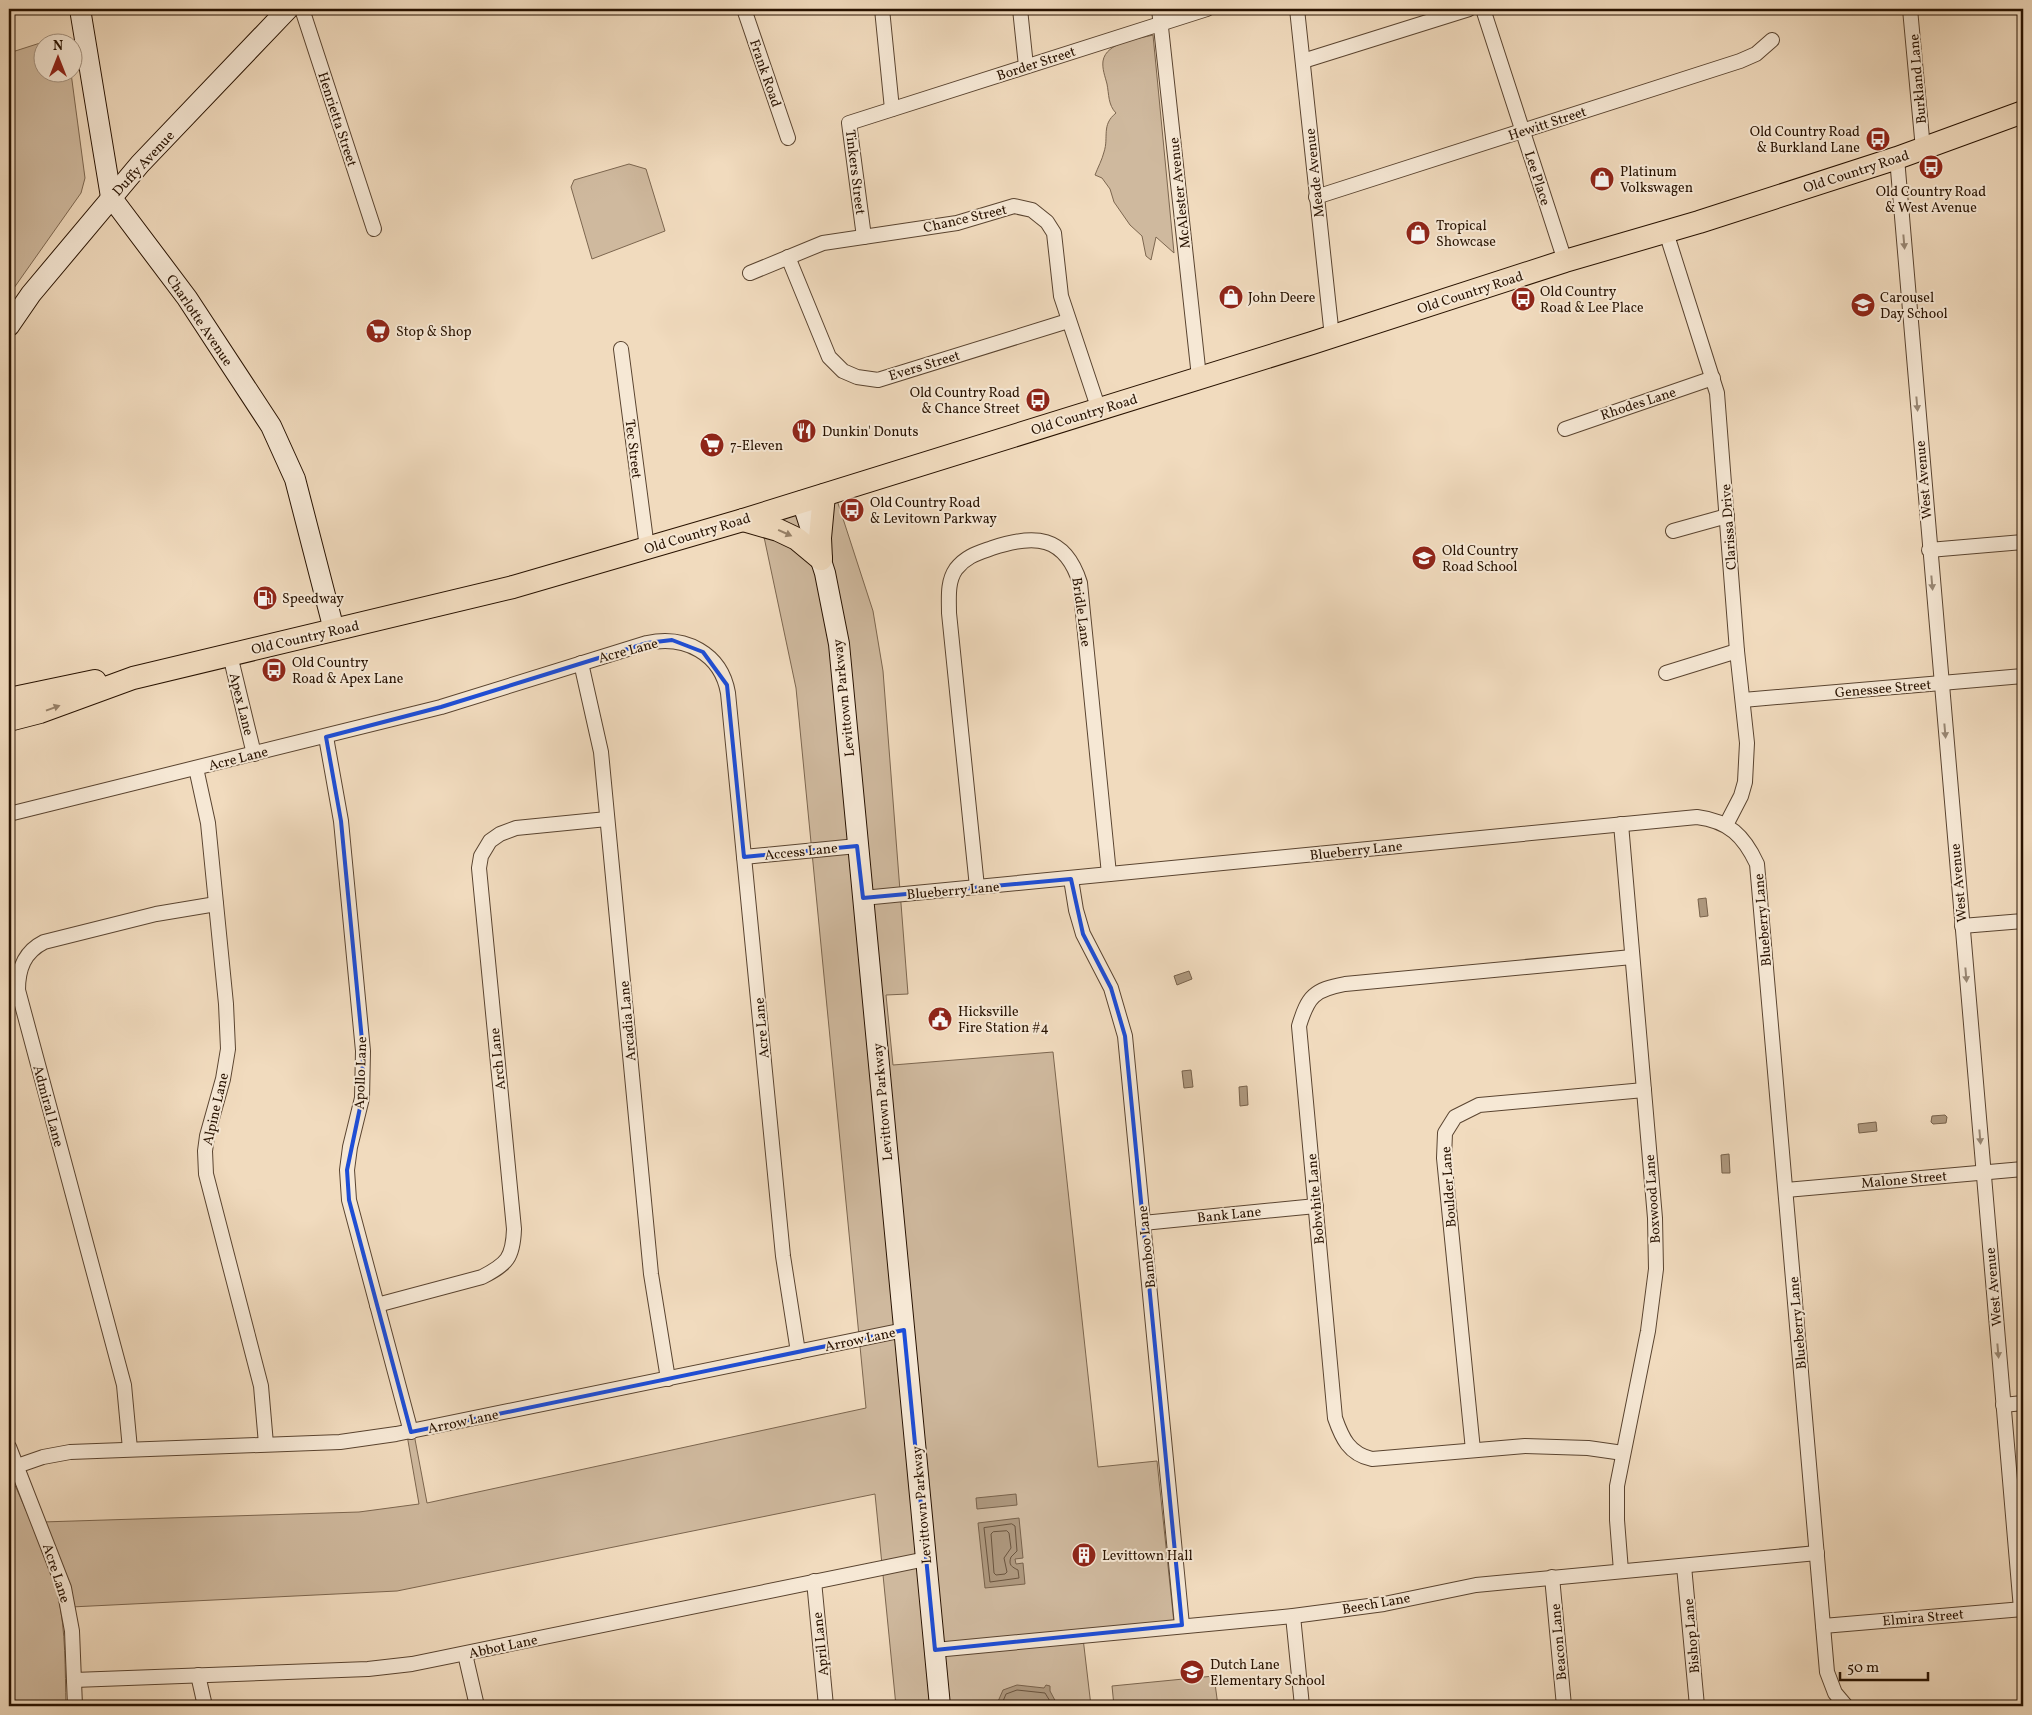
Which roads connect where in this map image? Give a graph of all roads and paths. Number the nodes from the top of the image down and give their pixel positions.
1 (80, 9) edge
2 (288, 9) edge
3 (302, 9) edge
4 (744, 9) edge
5 (882, 9) edge
6 (1020, 9) edge
7 (1159, 9) edge
8 (1207, 9) edge
9 (1298, 9) edge
10 (1469, 9) edge
11 (1483, 9) edge
12 (1910, 9) edge
13 (1444, 12) edge
14 (1160, 24) junction
15 (1772, 40) dead end
16 (1303, 62) junction
17 (1026, 66) junction
18 (892, 109) junction
19 (2023, 112) edge
20 (865, 118) joint
21 (1522, 130) junction
22 (788, 138) dead end
23 (1923, 149) junction
24 (1897, 158) junction
25 (111, 197) junction
26 (1316, 197) junction
27 (374, 229) dead end
28 (1666, 232) junction
29 (864, 237) junction
30 (788, 257) junction
31 (1565, 261) junction
32 (750, 273) dead end
33 (1068, 321) junction
34 (9, 326) edge
35 (1332, 337) junction
36 (621, 350) dead end
37 (1199, 377) junction
38 (1713, 378) junction
39 (1098, 410) junction
40 (1564, 429) dead end
41 (824, 495) junction
42 (802, 501) junction
43 (1727, 516) junction
44 (743, 520) junction
45 (1673, 531) dead end
46 (2023, 542) edge
47 (647, 548) junction
48 (1929, 550) junction
49 (821, 559) junction
50 (334, 630) junction
51 (1737, 651) junction
52 (230, 655) junction
53 (581, 664) junction
54 (1666, 673) dead end
55 (2023, 676) edge
56 (133, 678) junction
57 (1941, 683) junction
58 (9, 699) edge
59 (1743, 700) junction
60 (9, 720) edge
61 (326, 737) junction
62 (254, 754) junction
63 (196, 768) junction
64 (9, 814) edge
65 (607, 819) junction
66 (1621, 824) junction
67 (1726, 826) junction
68 (857, 846) junction
69 (744, 857) junction
70 (1109, 874) junction
71 (1072, 879) junction
72 (976, 887) junction
73 (863, 898) junction
74 (216, 904) junction
75 (2023, 921) edge
76 (1962, 926) junction
77 (1632, 958) junction
78 (1644, 1090) junction
79 (2023, 1169) edge
80 (1983, 1172) junction
81 (1786, 1190) junction
82 (1316, 1206) junction
83 (1143, 1223) junction
84 (377, 1304) junction
85 (904, 1330) junction
86 (798, 1352) junction
87 (668, 1379) junction
88 (2023, 1403) edge
89 (2003, 1405) junction
90 (411, 1432) junction
91 (266, 1444) junction
92 (9, 1447) edge
93 (130, 1450) junction
94 (1472, 1450) junction
95 (1624, 1453) junction
96 (17, 1466) junction
97 (1817, 1554) junction
98 (926, 1559) junction
99 (1684, 1566) junction
100 (1621, 1571) junction
101 (1552, 1577) junction
102 (814, 1582) junction
103 (2022, 1609) edge
104 (1293, 1616) junction
105 (1182, 1625) junction
106 (1823, 1626) junction
107 (935, 1650) junction
108 (465, 1654) junction
109 (198, 1675) junction
110 (74, 1680) junction
111 (75, 1706) edge
112 (205, 1706) edge
113 (477, 1706) edge
114 (826, 1706) edge
115 (940, 1706) edge
116 (1302, 1706) edge
117 (1564, 1706) edge
118 (1697, 1706) edge
119 (1846, 1706) edge

1 - 25 street, Charlotte Avenue
2 - 25 street, Duffy Avenue
3 - 27 street, Henrietta Street
4 - 22 street, Frank Road
5 - 18 street
6 - 17 street
7 - 14 street, McAlester Avenue
8 - 14 street, Border Street
9 - 16 street, Meade Avenue
10 - 13 street
11 - 21 street, Lee Place
12 - 23 street, Burkland Lane
13 - 16 street
14 - 17 street, Border Street
14 - 37 street, McAlester Avenue
15 - 21 street, Hewitt Street
16 - 26 street, Meade Avenue
17 - 18 street, Border Street
18 - 20 street, Border Street
19 - 23 main road, Old Country Road
20 - 29 street, Tinkers Street
21 - 26 street, Hewitt Street
21 - 31 street, Lee Place
23 - 24 main road, Old Country Road
24 - 28 main road, Old Country Road
24 -> 48 street, West Avenue
25 - 34 street, Duffy Avenue
25 - 50 street, Charlotte Avenue
26 - 35 street, Meade Avenue
28 - 31 main road, Old Country Road
28 - 38 street, Clarissa Drive
29 - 30 street, Chance Street
29 - 33 street, Chance Street
30 - 32 street, Chance Street
30 - 33 street, Evers Street
31 - 35 main road, Old Country Road
33 - 39 street, Chance Street
35 - 37 main road, Old Country Road
36 - 47 street, Tec Street
37 - 39 main road, Old Country Road
38 - 40 street, Rhodes Lane
38 - 43 street, Clarissa Drive
39 - 41 main road, Old Country Road
41 - 42 main road, Old Country Road
41 - 49 main road
42 - 44 main road, Old Country Road
42 - 49 street, Levittown Parkway
43 - 45 street
43 - 51 street, Clarissa Drive
44 - 47 main road, Old Country Road
44 -> 49 main road
46 - 48 street
47 - 50 main road, Old Country Road
48 -> 57 street, West Avenue
49 - 68 street, Levittown Parkway
50 - 52 main road, Old Country Road
51 - 54 street
51 - 59 street, Clarissa Drive
52 - 56 main road, Old Country Road
52 - 62 street, Apex Lane
53 - 61 street, Acre Lane
53 - 65 street, Arcadia Lane
53 - 69 street, Acre Lane
55 - 57 street, Genessee Street
56 - 58 main road, Old Country Road
60 -> 56 main road, Old Country Road
57 - 59 street, Genessee Street
57 -> 76 street, West Avenue
59 - 67 street, Clarissa Drive
61 - 62 street, Acre Lane
61 - 84 street, Apollo Lane
62 - 63 street, Acre Lane
63 - 64 street, Acre Lane
63 - 74 street, Alpine Lane
65 - 84 street, Arch Lane
65 - 87 street, Arcadia Lane
66 - 67 street, Blueberry Lane
66 - 70 street, Blueberry Lane
66 - 77 street, Boxwood Lane
67 - 81 street, Blueberry Lane
68 - 69 street, Access Lane
68 - 73 street, Levittown Parkway
69 - 86 street, Acre Lane
70 - 71 street, Blueberry Lane
70 - 72 street, Bridle Lane
71 - 72 street, Blueberry Lane
71 - 83 street, Bamboo Lane
72 - 73 street, Blueberry Lane
73 - 85 street, Levittown Parkway
74 - 91 street, Alpine Lane
74 - 93 street, Admiral Lane
75 - 76 street
76 -> 80 street, West Avenue
77 - 78 street, Boxwood Lane
77 - 82 street, Bobwhite Lane
78 - 94 street, Boulder Lane
78 - 95 street, Boxwood Lane
79 - 80 street, Malone Street
80 - 81 street, Malone Street
80 -> 89 street, West Avenue
81 - 97 street, Blueberry Lane
82 - 83 street, Bank Lane
82 - 94 street, Bobwhite Lane
83 - 105 street, Bamboo Lane
84 - 90 street, Apollo Lane
85 - 86 street, Arrow Lane
85 - 98 street, Levittown Parkway
86 - 87 street, Arrow Lane
87 - 90 street, Arrow Lane
88 - 89 street
89 - 103 street, West Avenue
90 - 91 street, Arrow Lane
91 - 93 street, Arrow Lane
92 - 96 street, Acre Lane
93 - 96 street, Arrow Lane
94 - 95 street, Bobwhite Lane
95 - 100 street, Boxwood Lane
96 - 110 street, Acre Lane
97 - 99 street, Beech Lane
97 - 106 street, Blueberry Lane
98 - 102 street, Abbot Lane
98 - 107 street, Levittown Parkway
99 - 100 street, Beech Lane
99 - 118 street, Bishop Lane
100 - 101 street, Beech Lane
101 - 104 street, Beech Lane
101 - 117 street, Beacon Lane
102 - 108 street, Abbot Lane
102 - 114 street, April Lane
103 - 106 street, Elmira Street
104 - 105 street, Beech Lane
104 - 116 street
105 - 107 street, Beech Lane
106 - 119 street, Blueberry Lane
107 - 115 street, Levittown Parkway
108 - 109 street, Abbot Lane
108 - 113 street
109 - 110 street, Abbot Lane
109 - 112 street
110 - 111 street, Acre Lane

